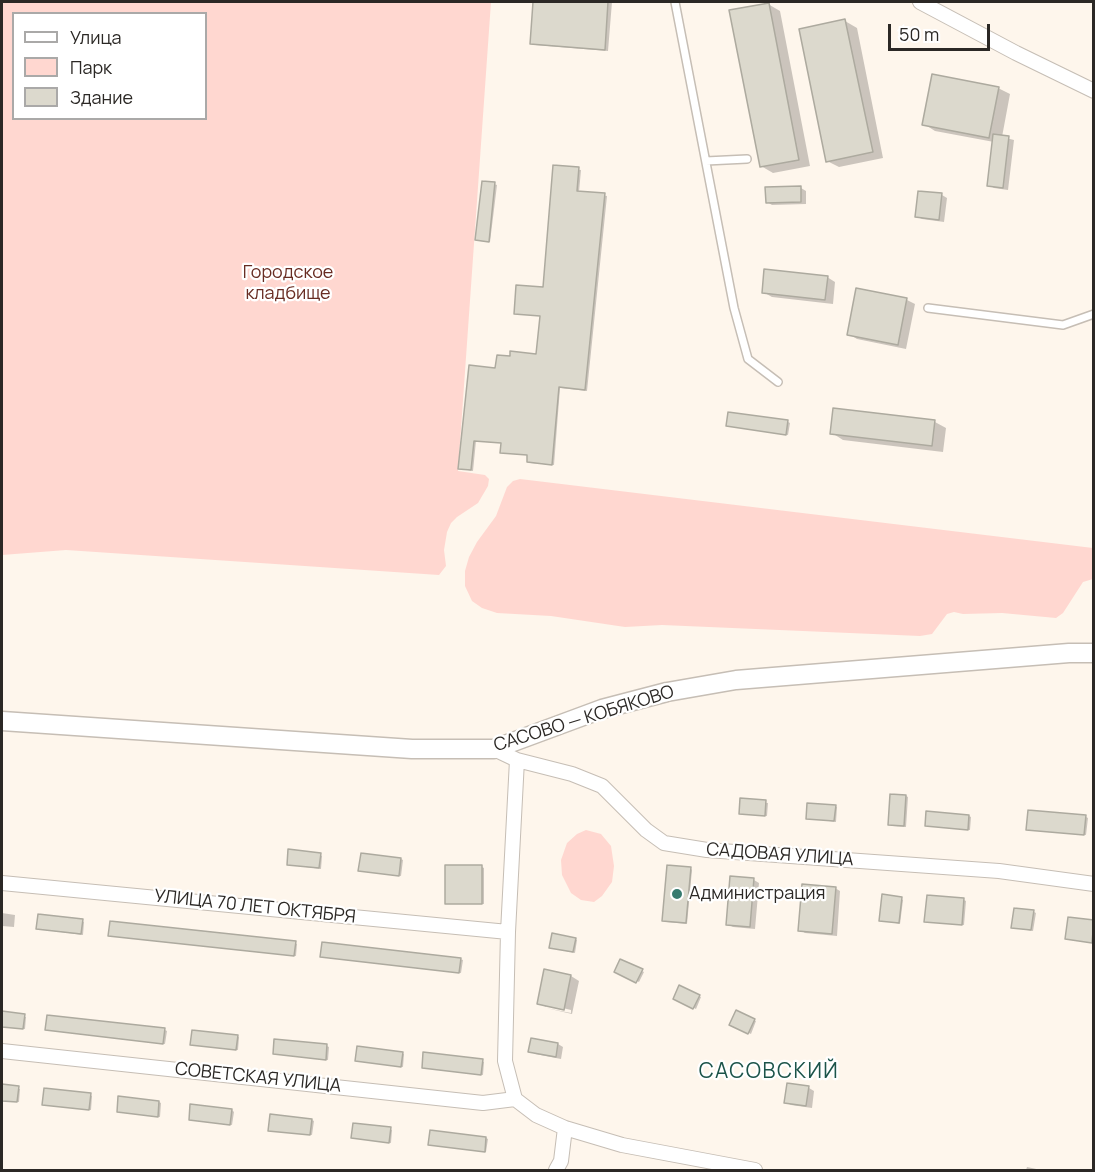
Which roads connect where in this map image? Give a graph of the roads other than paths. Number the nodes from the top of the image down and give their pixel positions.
1 (675, 2) edge
2 (920, 2) edge
3 (1094, 92) edge
4 (747, 159) dead end
5 (706, 161) junction
6 (928, 308) dead end
7 (1094, 314) edge
8 (778, 382) dead end
9 (1094, 653) edge
10 (2, 721) edge
11 (494, 749) junction
12 (517, 760) junction
13 (2, 883) edge
14 (1094, 884) edge
15 (508, 932) junction
16 (2, 1051) edge
17 (515, 1099) junction
18 (565, 1128) junction
19 (556, 1170) edge
20 (755, 1170) edge

1 - 5 lane
2 - 3 street
4 - 5 lane
5 - 8 lane
6 - 7 lane
9 - 11 street, САСОВО — КОБЯКОВО
10 - 11 street, САСОВО — КОБЯКОВО
11 - 12 street, САДОВАЯ УЛИЦА
12 - 14 street, САДОВАЯ УЛИЦА
12 - 15 street
13 - 15 street, УЛИЦА 70 ЛЕТ ОКТЯБРЯ
15 - 17 street
16 - 17 street, СОВЕТСКАЯ УЛИЦА
17 - 18 street
18 - 19 street
18 - 20 street

